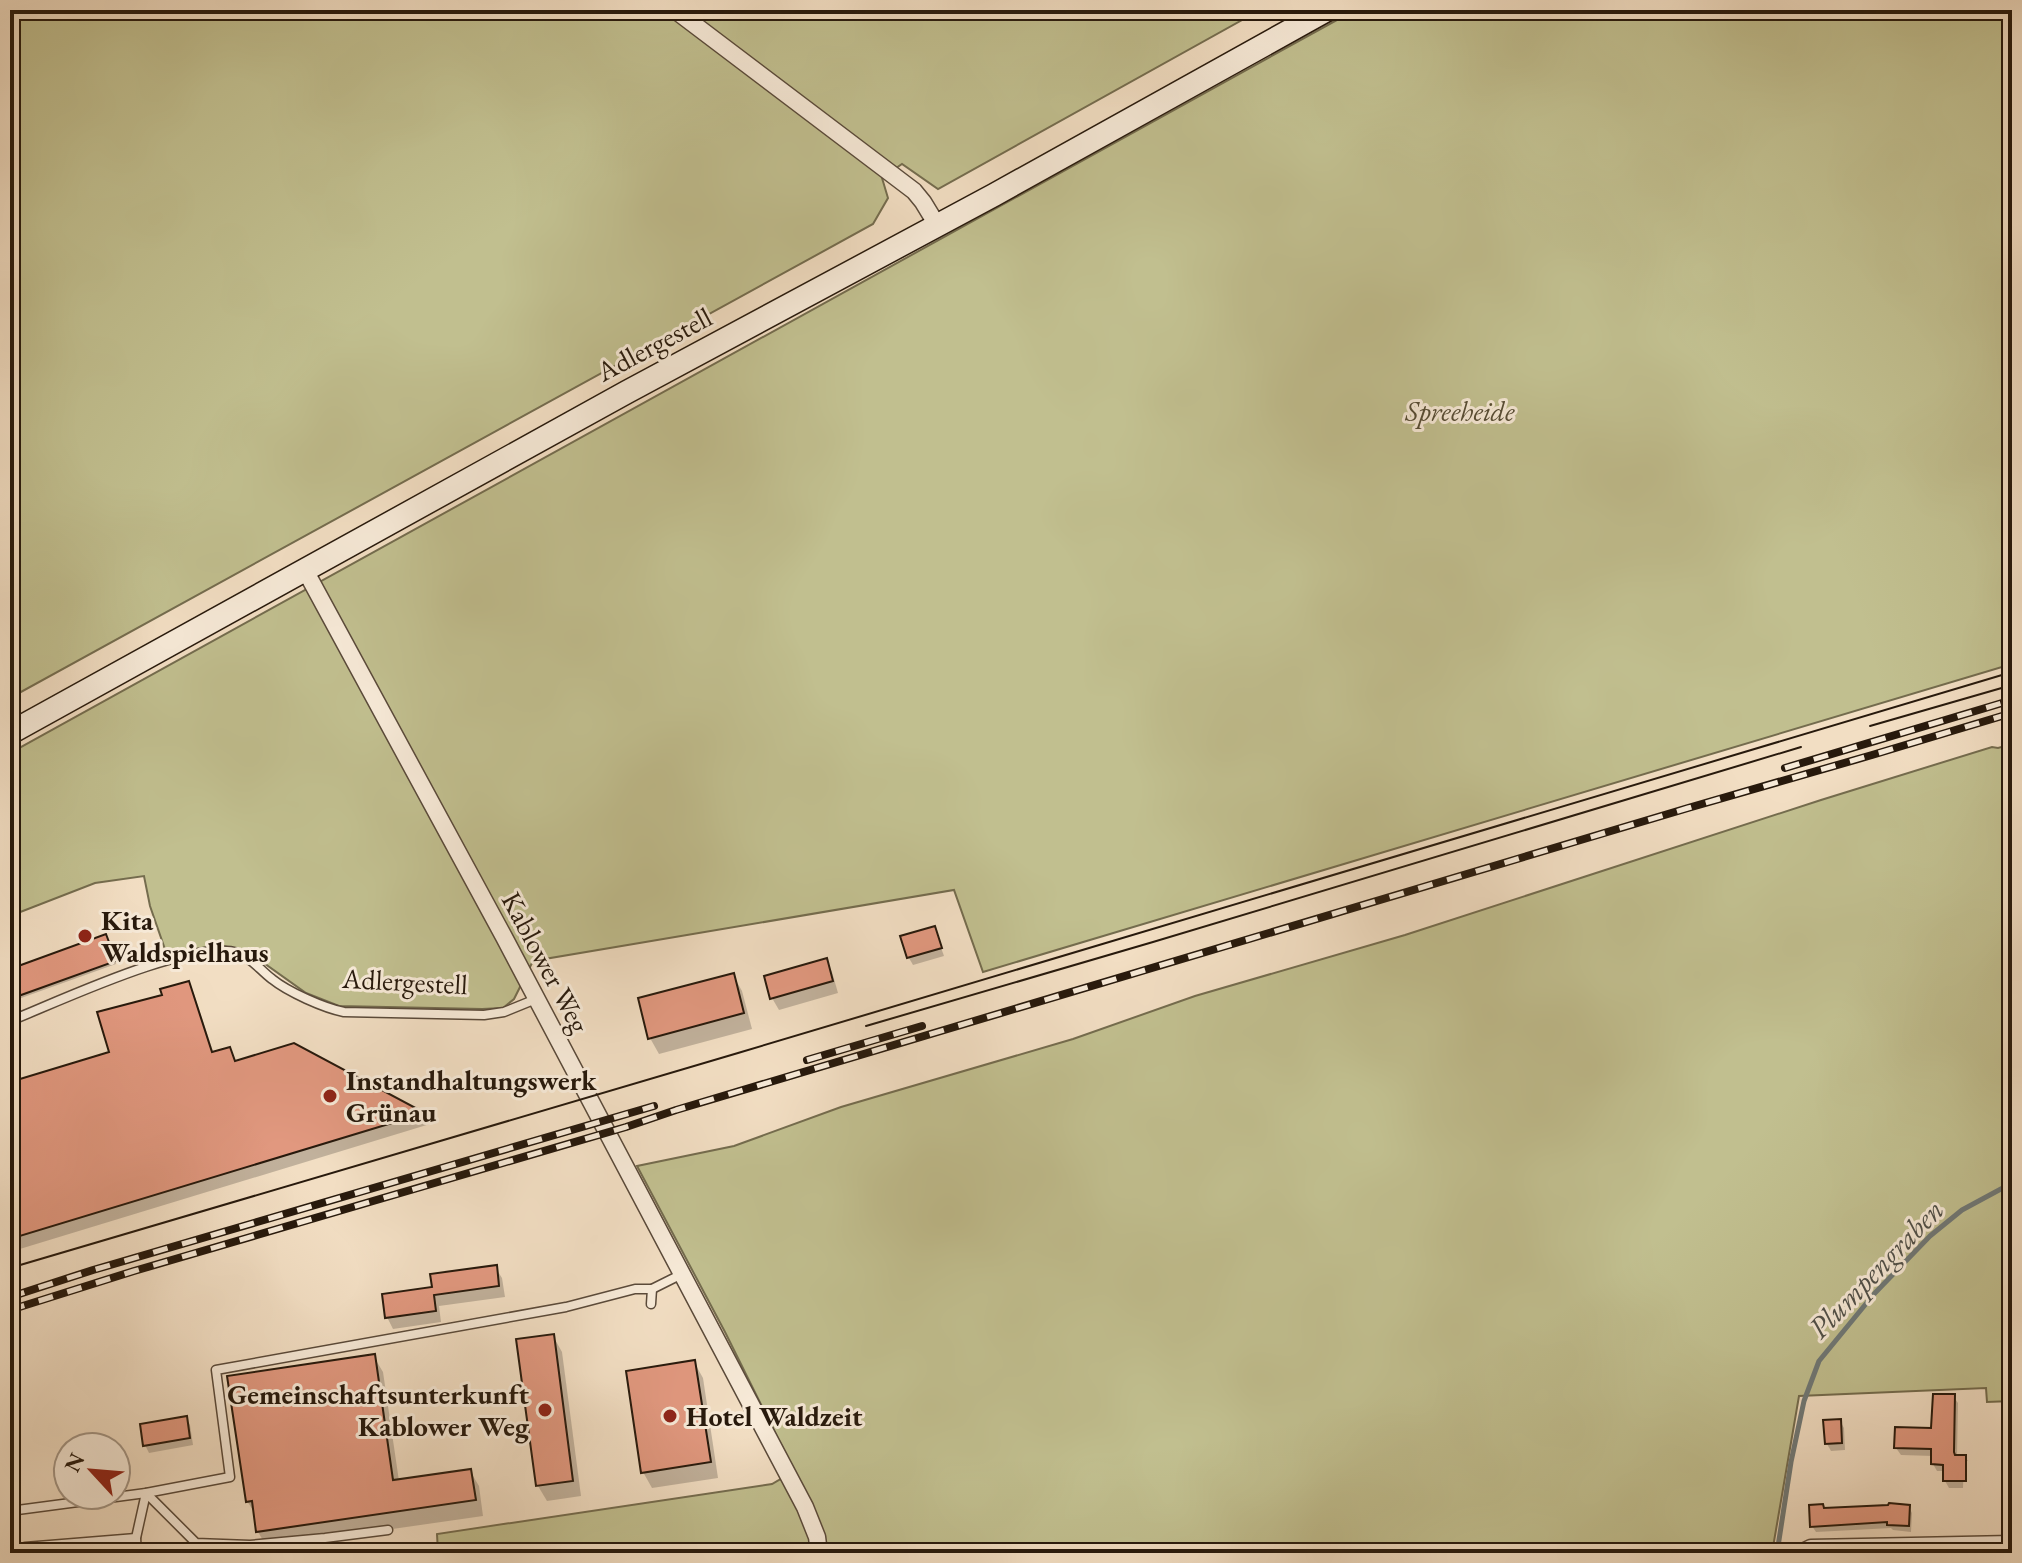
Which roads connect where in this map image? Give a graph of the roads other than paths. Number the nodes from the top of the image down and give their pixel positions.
1 (675, 10) edge
2 (1327, 10) edge
3 (937, 225) junction
4 (305, 570) junction
5 (10, 733) edge
6 (536, 999) junction
7 (10, 1021) edge
8 (682, 1274) junction
9 (652, 1289) junction
10 (651, 1304) dead end
11 (146, 1493) junction
12 (10, 1511) edge
13 (388, 1530) dead end
14 (136, 1538) junction
15 (2012, 1544) edge
16 (25, 1547) dead end
17 (1806, 1550) edge
18 (137, 1553) edge
19 (819, 1553) edge

1 - 3 street
2 - 3 main road, Adlergestell
3 - 4 main road, Adlergestell
4 - 5 main road, Adlergestell
4 - 6 street, Kablower Weg
6 - 7 lane, Adlergestell
6 - 8 street, Kablower Weg
8 - 9 lane
8 - 19 street, Kablower Weg
9 - 10 lane
9 - 11 lane
11 - 12 lane
11 - 13 lane
11 - 14 lane
14 - 16 lane
14 - 18 lane
15 - 17 street

